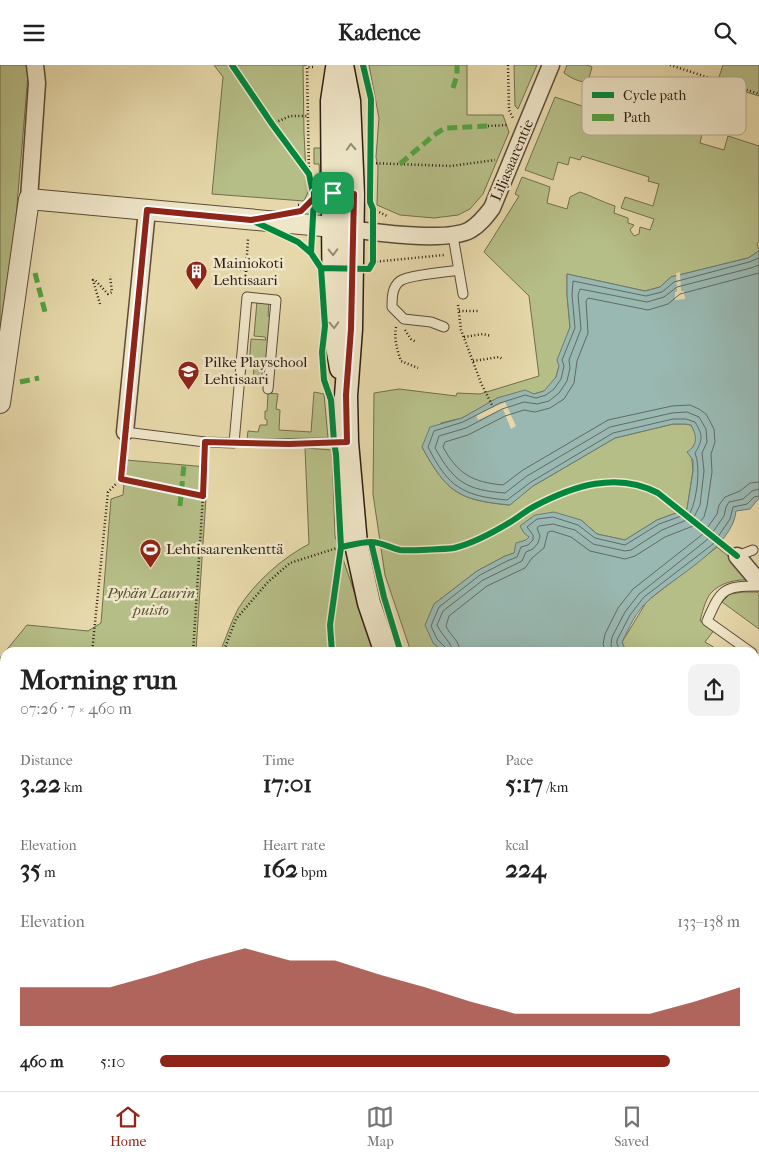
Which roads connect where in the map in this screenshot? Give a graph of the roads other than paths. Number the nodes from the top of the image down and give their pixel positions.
1 (35, 65) edge
2 (337, 65) edge
3 (342, 65) edge
4 (551, 65) edge
5 (29, 199) junction
6 (147, 210) junction
7 (343, 229) junction
8 (452, 236) junction
9 (459, 270) junction
10 (463, 294) dead end
11 (444, 327) dead end
12 (268, 389) dead end
13 (0, 403) edge
14 (125, 433) joint
15 (753, 550) dead end
16 (737, 556) joint
17 (759, 582) edge
18 (759, 586) edge
19 (384, 647) edge
20 (744, 647) edge

1 - 5 street
2 - 7 main road
7 -> 3 main road
4 - 8 street, Liljasaarentie
5 - 6 street
5 - 13 street
6 - 7 street
6 - 14 street
7 - 8 street, Liljasaarentie
7 - 19 main road
8 - 9 lane
9 - 10 lane
9 - 11 lane
12 - 14 lane
15 - 16 lane
16 - 17 street
18 - 20 lane

